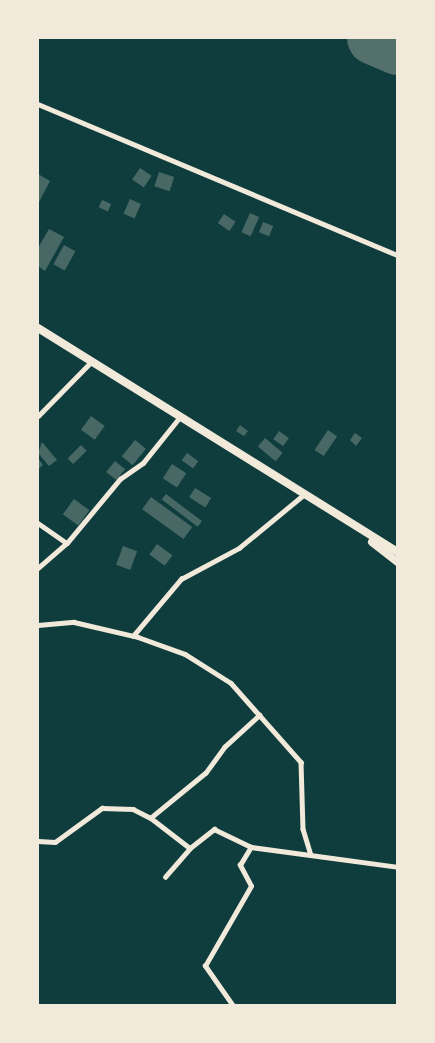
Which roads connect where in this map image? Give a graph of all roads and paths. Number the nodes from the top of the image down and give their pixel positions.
1 (38, 104) edge
2 (398, 255) edge
3 (38, 328) edge
4 (90, 362) junction
5 (38, 416) edge
6 (179, 418) junction
7 (302, 496) junction
8 (38, 523) edge
9 (348, 524) junction
10 (67, 543) junction
11 (398, 552) edge
12 (398, 562) edge
13 (38, 568) edge
14 (38, 625) edge
15 (133, 636) junction
16 (260, 715) junction
17 (151, 818) junction
18 (38, 841) edge
19 (251, 847) junction
20 (190, 848) junction
21 (311, 855) junction
22 (398, 867) edge
23 (165, 877) dead end
24 (234, 1006) edge

1 - 2 street
3 - 4 highway
4 - 5 street
4 - 6 highway
6 - 7 highway
6 - 10 street
7 - 9 highway
7 - 15 street
8 - 10 street
9 - 11 highway
9 - 12 highway
10 - 13 street
14 - 15 street
15 - 16 street
16 - 17 street
16 - 21 street
17 - 18 street
17 - 20 street
19 - 20 street
19 - 21 street
19 - 24 street
20 - 23 street
21 - 22 street

